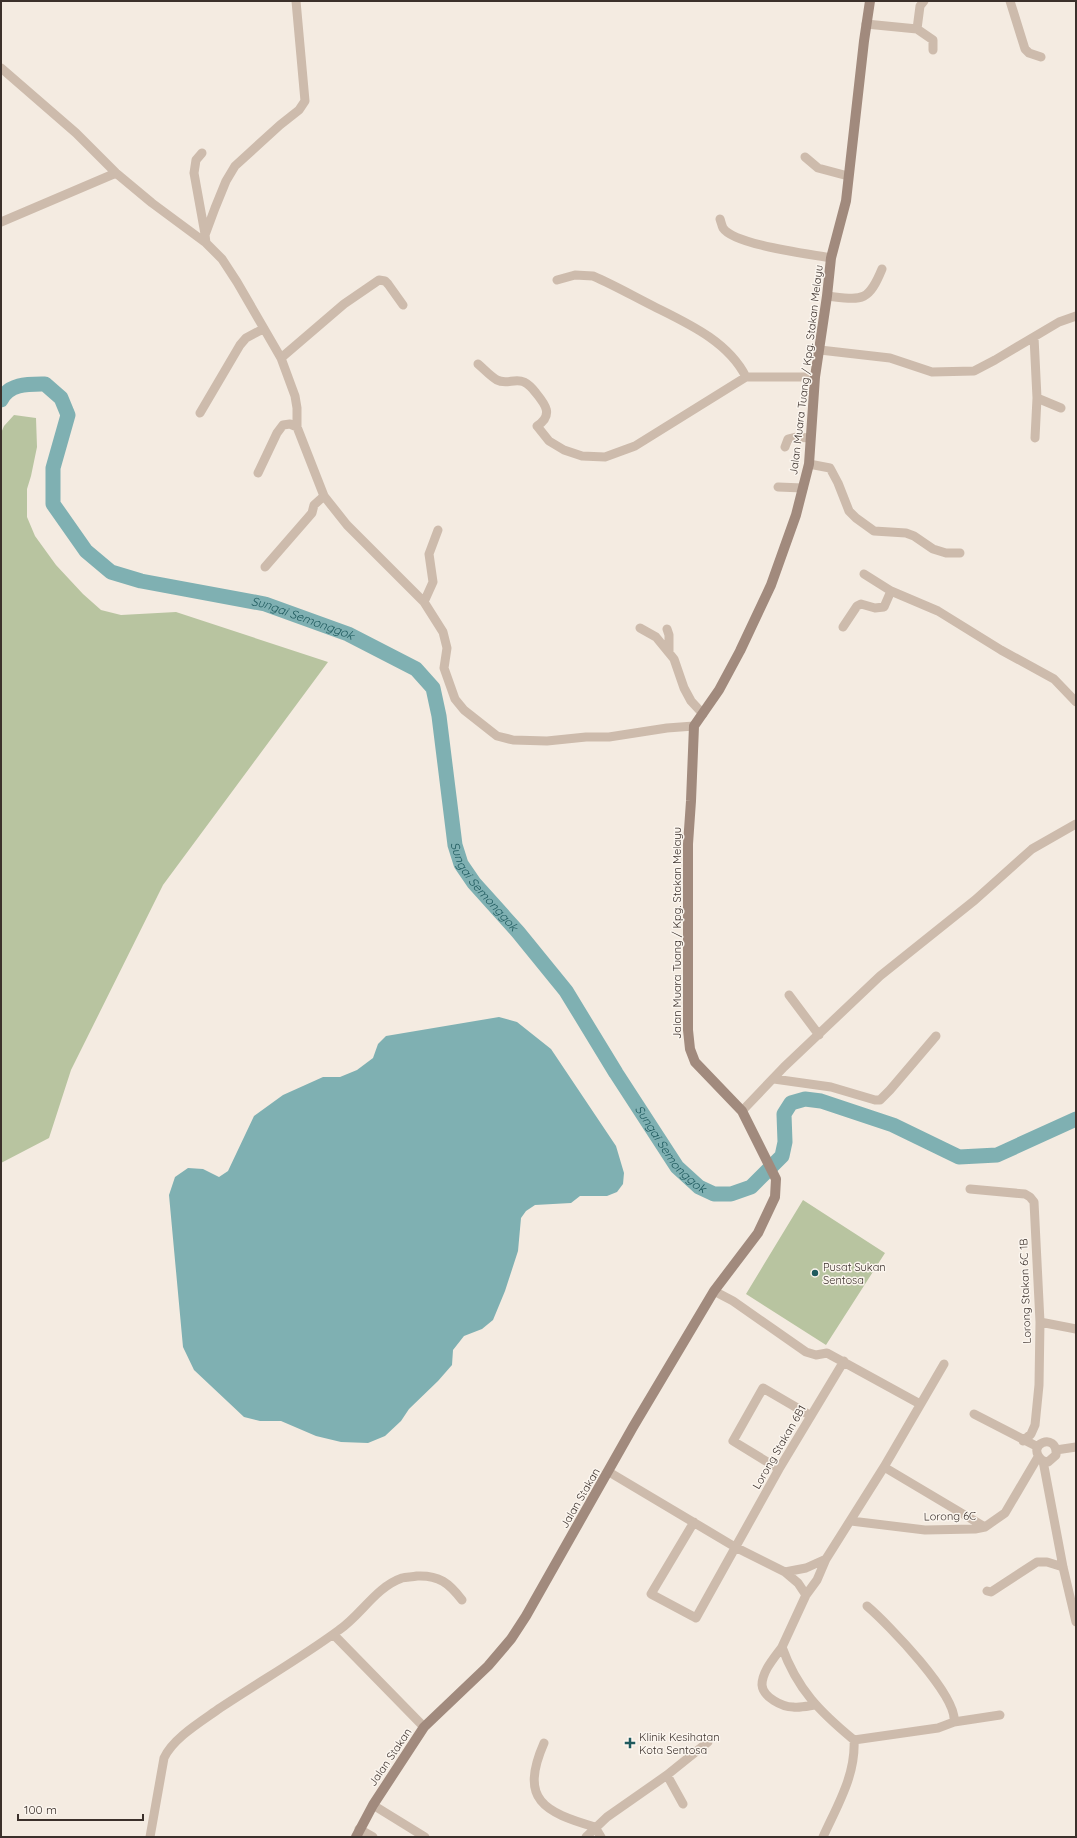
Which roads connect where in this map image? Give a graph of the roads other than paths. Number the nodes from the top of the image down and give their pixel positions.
1 (296, 1) edge
2 (870, 1) edge
3 (924, 1) edge
4 (1010, 1) edge
5 (866, 24) junction
6 (916, 29) junction
7 (933, 50) dead end
8 (1040, 56) dead end
9 (1, 68) edge
10 (202, 153) dead end
11 (805, 157) dead end
12 (116, 173) junction
13 (848, 176) junction
14 (720, 219) dead end
15 (1, 222) edge
16 (206, 239) junction
17 (831, 258) junction
18 (882, 269) dead end
19 (557, 280) dead end
20 (828, 296) junction
21 (403, 306) dead end
22 (1076, 316) edge
23 (263, 329) junction
24 (1034, 337) junction
25 (820, 350) junction
26 (281, 358) junction
27 (478, 364) dead end
28 (746, 377) junction
29 (815, 377) junction
30 (1038, 398) junction
31 (1061, 408) dead end
32 (200, 413) dead end
33 (297, 427) junction
34 (810, 438) junction
35 (1034, 438) dead end
36 (785, 447) dead end
37 (809, 464) junction
38 (258, 473) dead end
39 (778, 487) dead end
40 (803, 488) junction
41 (324, 496) junction
42 (438, 530) dead end
43 (960, 553) dead end
44 (265, 567) dead end
45 (864, 574) dead end
46 (891, 591) junction
47 (424, 602) junction
48 (843, 627) dead end
49 (640, 628) dead end
50 (667, 629) dead end
51 (669, 652) junction
52 (1076, 702) edge
53 (703, 714) junction
54 (694, 726) junction
55 (1076, 824) edge
56 (789, 995) dead end
57 (819, 1035) junction
58 (936, 1036) dead end
59 (774, 1079) junction
60 (742, 1111) junction
61 (761, 1151) joint
62 (970, 1189) dead end
63 (714, 1291) junction
64 (1040, 1322) junction
65 (1076, 1329) edge
66 (844, 1361) junction
67 (944, 1364) dead end
68 (920, 1404) junction
69 (974, 1414) dead end
70 (811, 1416) junction
71 (1023, 1441) junction
72 (1038, 1447) junction
73 (1076, 1447) edge
74 (1056, 1450) junction
75 (1041, 1459) junction
76 (884, 1467) junction
77 (779, 1469) junction
78 (609, 1472) junction
79 (851, 1521) junction
80 (694, 1522) junction
81 (985, 1527) junction
82 (735, 1547) junction
83 (826, 1559) junction
84 (1063, 1567) junction
85 (785, 1572) junction
86 (987, 1591) dead end
87 (806, 1595) junction
88 (462, 1600) dead end
89 (867, 1606) dead end
90 (1076, 1622) edge
91 (334, 1635) junction
92 (782, 1647) junction
93 (815, 1705) junction
94 (1000, 1715) dead end
95 (954, 1722) junction
96 (424, 1727) junction
97 (854, 1740) junction
98 (708, 1742) dead end
99 (544, 1743) dead end
100 (667, 1775) junction
101 (683, 1804) dead end
102 (373, 1805) junction
103 (595, 1827) junction
104 (357, 1833) edge
105 (150, 1837) edge
106 (373, 1837) edge
107 (425, 1837) edge
108 (586, 1837) edge
109 (600, 1837) edge
110 (823, 1837) edge

1 - 16 street
2 - 5 main road, Jalan Muara Tuang / Kpg. Stakan Melayu
3 - 6 street
4 - 8 street
5 - 6 street
5 - 13 main road, Jalan Muara Tuang / Kpg. Stakan Melayu
6 - 7 street
9 - 12 street
10 - 16 street
11 - 13 street
12 - 15 street
12 - 16 street
13 - 17 main road, Jalan Muara Tuang / Kpg. Stakan Melayu
14 - 17 street
16 - 23 street
17 - 20 main road, Jalan Muara Tuang / Kpg. Stakan Melayu
18 - 20 street
19 - 28 street
20 - 25 main road, Jalan Muara Tuang / Kpg. Stakan Melayu
21 - 26 street
22 - 24 street
23 - 26 street
23 - 32 street
24 - 25 street
24 - 30 street
25 - 29 main road, Jalan Muara Tuang / Kpg. Stakan Melayu
26 - 33 street
27 - 28 street
28 - 29 street
29 - 34 main road, Jalan Muara Tuang / Kpg. Stakan Melayu
30 - 31 street
30 - 35 street
33 - 38 street
33 - 41 street
34 - 36 street
34 - 37 main road, Jalan Muara Tuang / Kpg. Stakan Melayu
37 - 40 main road, Jalan Muara Tuang / Kpg. Stakan Melayu
37 - 43 street
39 - 40 street
40 - 53 main road, Jalan Muara Tuang / Kpg. Stakan Melayu
41 - 44 street
41 - 47 street
42 - 47 street
45 - 46 street
46 - 48 street
46 - 52 street
47 - 54 street
49 - 51 street
50 - 51 street
51 - 53 street
53 - 54 main road, Jalan Muara Tuang / Kpg. Stakan Melayu
54 - 60 main road, Jalan Muara Tuang / Kpg. Stakan Melayu
55 - 57 street
56 - 57 street
57 - 59 street
58 - 59 street
59 - 60 street
60 - 61 main road, Jalan Muara Tuang / Kpg. Stakan Melayu
61 - 63 main road, Jalan Stakan
62 - 64 street, Lorong Stakan 6C 1B
63 - 66 street
63 - 78 main road, Jalan Stakan
64 - 65 street
64 - 71 street, Lorong Stakan 6C 1B
66 - 68 street
66 - 70 street, Lorong Stakan 6B1
67 - 68 street
68 - 76 street
69 - 71 street
70 - 77 street, Lorong Stakan 6B1
70 - 77 street
71 - 72 street
72 - 74 street
72 - 75 street
73 - 74 street
74 - 75 street
75 - 81 street, Lorong 6C
75 - 84 street
76 - 79 street
76 - 81 street
77 - 82 street, Lorong Stakan 6B1
78 - 80 street
78 - 96 main road, Jalan Stakan
79 - 81 street, Lorong 6C
79 - 83 street
80 - 82 street
80 - 82 street, Lorong Stakan 6B1
82 - 85 street
83 - 85 street
83 - 87 street
84 - 86 street
84 - 90 street
85 - 87 street
87 - 92 street
88 - 91 street
89 - 95 street
91 - 96 street
91 - 105 street
92 - 93 street
92 - 93 street
93 - 97 street
94 - 95 street
95 - 97 street
96 - 102 main road, Jalan Stakan
97 - 110 street
98 - 100 street
99 - 103 street
100 - 101 street
100 - 103 street
102 - 104 main road, Jalan Stakan
102 - 107 street
103 - 108 street
103 - 109 street
104 - 106 street

